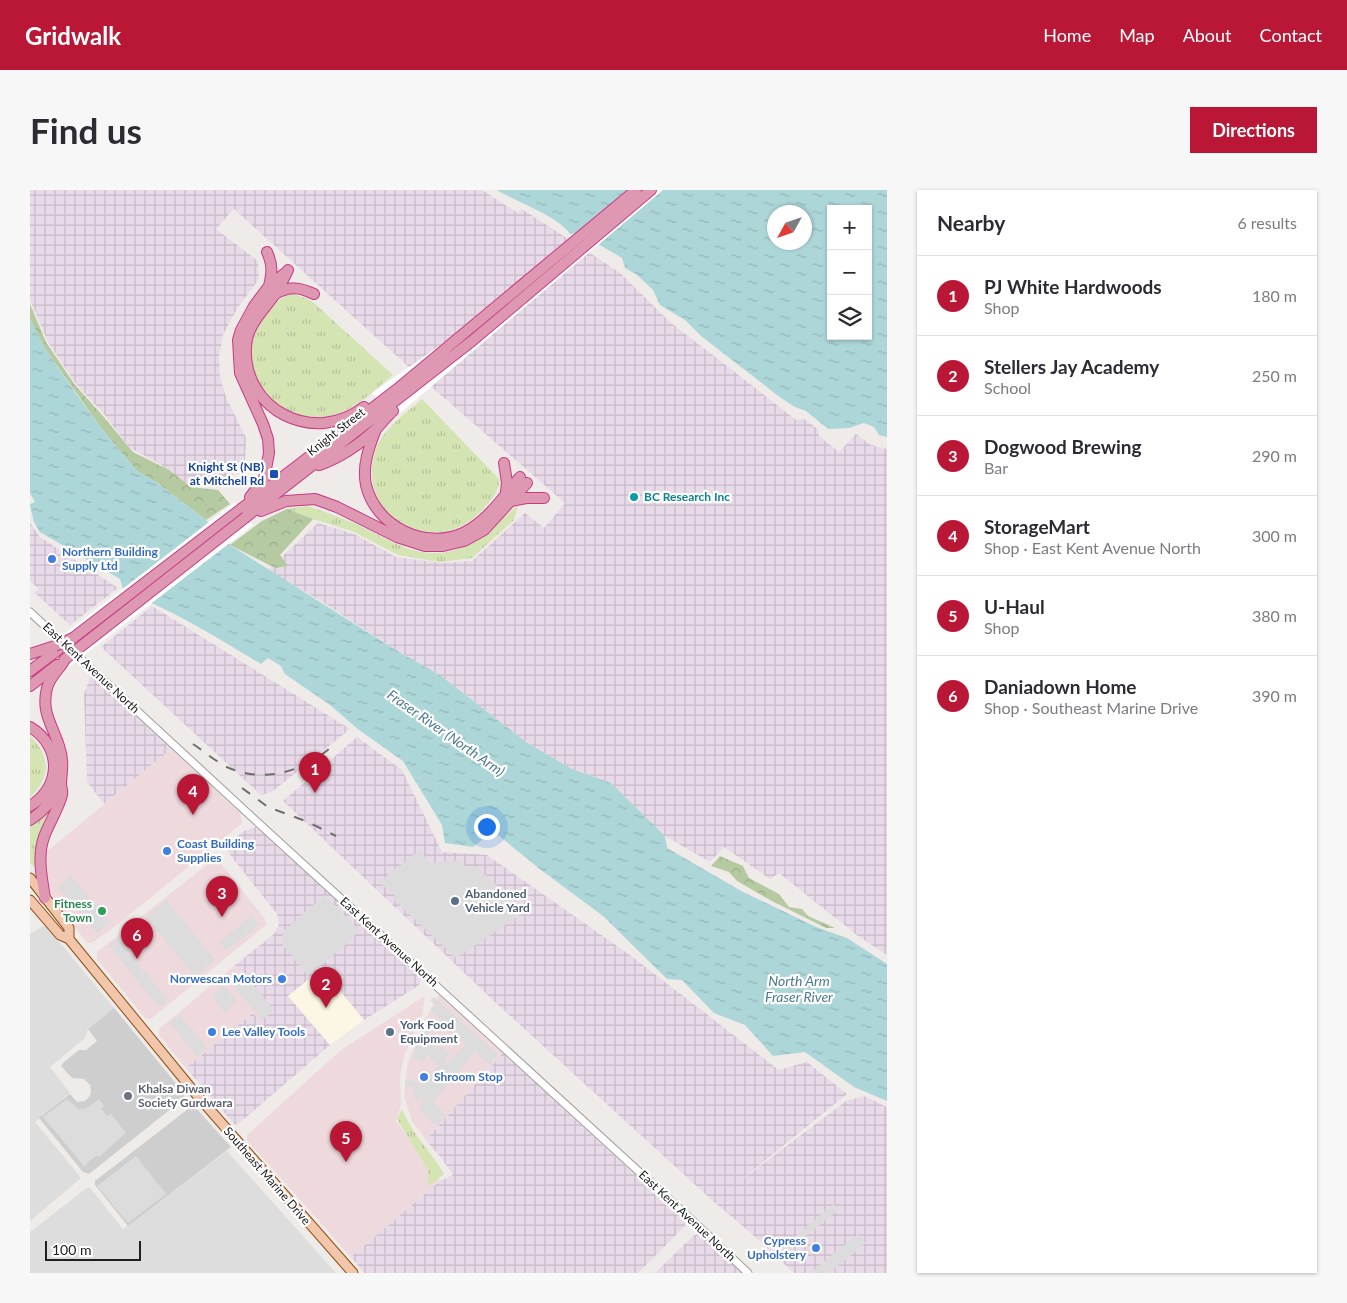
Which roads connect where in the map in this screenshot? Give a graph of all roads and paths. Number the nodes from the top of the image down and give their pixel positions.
1 (636, 190) edge
2 (651, 190) edge
3 (267, 252) dead end
4 (272, 290) junction
5 (314, 294) dead end
6 (382, 406) junction
7 (376, 429) junction
8 (504, 463) dead end
9 (312, 467) junction
10 (524, 480) dead end
11 (509, 497) junction
12 (544, 498) dead end
13 (247, 510) junction
14 (30, 612) edge
15 (56, 648) junction
16 (30, 654) edge
17 (65, 659) junction
18 (30, 671) edge
19 (30, 686) edge
20 (30, 727) edge
21 (61, 784) junction
22 (30, 806) edge
23 (30, 820) edge
24 (30, 878) edge
25 (45, 898) junction
26 (30, 900) edge
27 (69, 939) junction
28 (353, 1273) edge
29 (748, 1273) edge

1 - 6 highway
2 - 6 highway
3 - 4 highway
4 - 5 highway
4 - 6 highway
4 - 13 highway
6 - 7 highway
6 - 9 highway, Knight Street
6 - 13 highway, Knight Street
7 - 9 highway
7 - 11 highway
8 - 11 highway
9 - 13 highway, Knight Street
10 - 11 highway
11 - 12 highway
11 - 13 highway
13 - 15 highway, Knight Street, bridge
13 - 17 highway, Knight Street, bridge
14 - 29 street, East Kent Avenue North
15 - 16 highway
15 - 18 highway
17 - 19 highway, Knight Street
17 - 21 highway
20 - 22 highway
21 - 23 highway
21 - 25 highway
24 - 25 main road, Southeast Marine Drive
25 - 27 main road, Southeast Marine Drive
26 - 27 main road, Southeast Marine Drive
27 - 28 main road, Southeast Marine Drive

